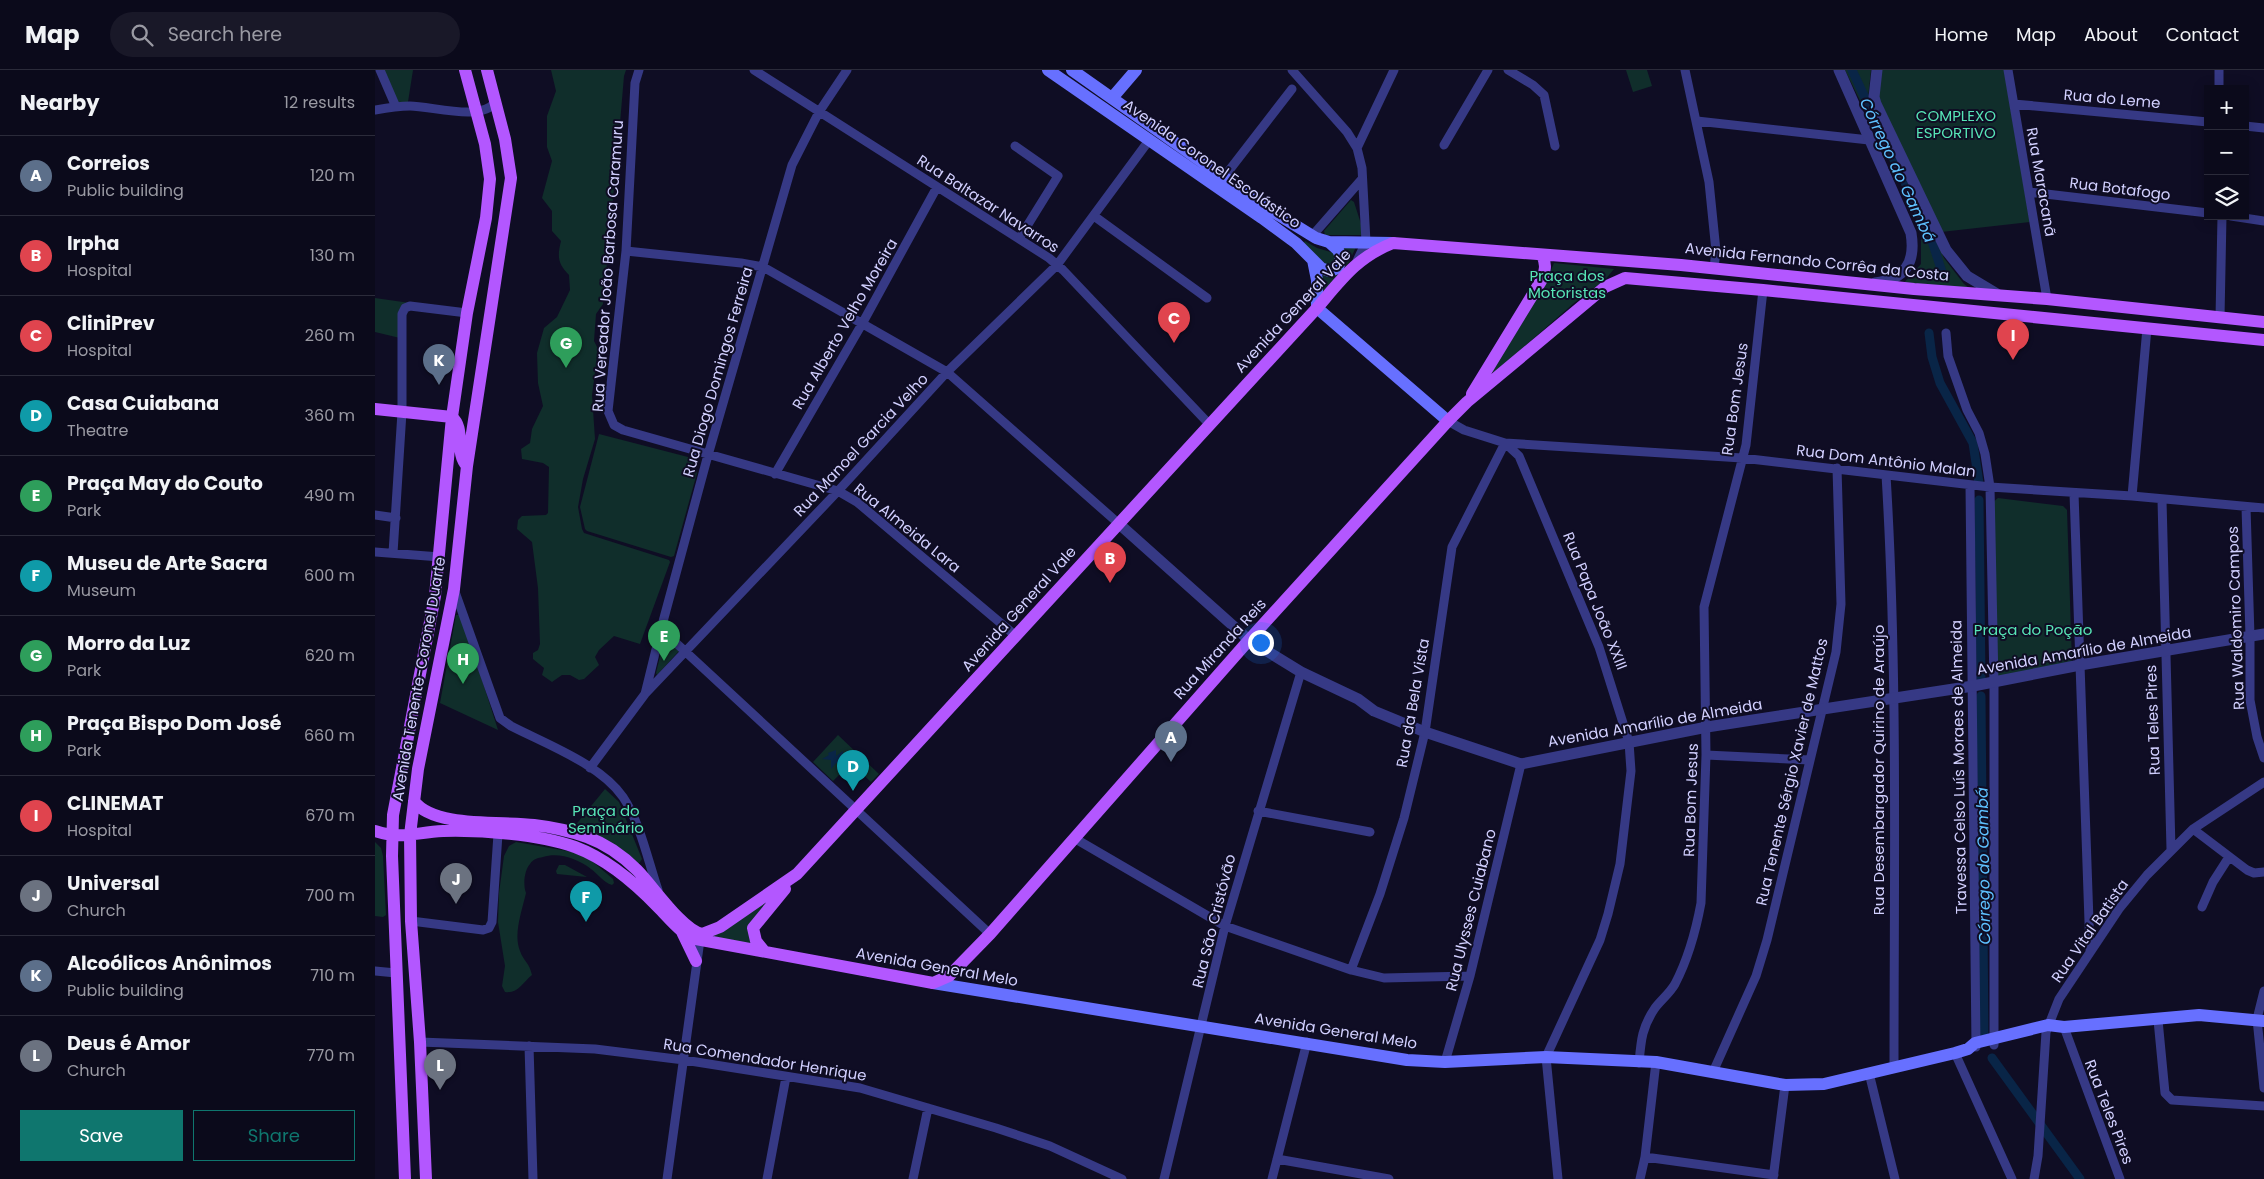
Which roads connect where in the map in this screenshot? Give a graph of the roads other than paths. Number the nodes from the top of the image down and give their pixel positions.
1 (380, 70) edge
2 (465, 70) edge
3 (487, 70) edge
4 (639, 70) edge
5 (754, 70) edge
6 (847, 70) edge
7 (1048, 70) edge
8 (1072, 70) edge
9 (1077, 70) edge
10 (1136, 70) edge
11 (1292, 70) edge
12 (1394, 70) edge
13 (1488, 70) edge
14 (1508, 70) edge
15 (1685, 70) edge
16 (1839, 70) edge
17 (1877, 70) edge
18 (2008, 70) edge
19 (2219, 70) edge
20 (1089, 81) junction
21 (1066, 82) junction
22 (2219, 85) edge
23 (1292, 89) dead end
24 (1112, 98) junction
25 (495, 102) junction
26 (2014, 104) junction
27 (396, 107) junction
28 (375, 110) edge
29 (476, 112) junction
30 (819, 112) junction
31 (1697, 121) junction
32 (2204, 122) edge
33 (2249, 126) edge
34 (2264, 128) edge
35 (1150, 139) junction
36 (1869, 140) junction
37 (1444, 145) dead end
38 (1015, 146) dead end
39 (1555, 146) dead end
40 (1357, 148) junction
41 (1224, 177) junction
42 (1362, 179) junction
43 (937, 187) junction
44 (2029, 192) junction
45 (2204, 213) edge
46 (1094, 216) junction
47 (2249, 219) edge
48 (2222, 220) edge
49 (2264, 221) edge
50 (1312, 236) junction
51 (1019, 239) junction
52 (1329, 242) junction
53 (1366, 242) junction
54 (1393, 243) junction
55 (626, 251) junction
56 (1542, 255) junction
57 (1312, 258) junction
58 (1057, 265) junction
59 (1355, 265) junction
60 (763, 267) junction
61 (1714, 268) junction
62 (1865, 284) junction
63 (1763, 290) junction
64 (2000, 296) junction
65 (1207, 298) dead end
66 (2047, 299) junction
67 (1317, 308) junction
68 (467, 313) junction
69 (2220, 318) junction
70 (2264, 322) edge
71 (863, 324) junction
72 (2147, 328) junction
73 (465, 333) junction
74 (1945, 333) dead end
75 (2264, 340) edge
76 (947, 372) junction
77 (479, 383) junction
78 (1467, 402) junction
79 (375, 409) edge
80 (402, 412) junction
81 (452, 416) junction
82 (1448, 421) junction
83 (1210, 425) junction
84 (1505, 444) junction
85 (708, 455) junction
86 (1741, 458) junction
87 (467, 466) junction
88 (1837, 468) junction
89 (775, 474) junction
90 (1886, 475) junction
91 (1970, 485) junction
92 (1990, 487) junction
93 (838, 491) junction
94 (2075, 493) junction
95 (2131, 496) junction
96 (2162, 500) junction
97 (2246, 507) junction
98 (2264, 508) edge
99 (375, 515) edge
100 (396, 518) junction
101 (1119, 523) junction
102 (375, 552) edge
103 (393, 554) junction
104 (440, 557) junction
105 (454, 589) junction
106 (661, 629) junction
107 (2264, 634) edge
108 (1016, 636) junction
109 (2250, 636) junction
110 (1249, 640) junction
111 (2165, 650) junction
112 (685, 652) junction
113 (2080, 665) junction
114 (1301, 672) junction
115 (1994, 683) junction
116 (1973, 686) junction
117 (645, 694) junction
118 (1894, 699) junction
119 (1823, 709) junction
120 (1707, 727) junction
121 (1425, 732) junction
122 (1629, 742) junction
123 (1706, 755) junction
124 (2264, 758) edge
125 (1810, 760) junction
126 (1521, 764) junction
127 (590, 768) junction
128 (2264, 782) edge
129 (414, 801) junction
130 (857, 810) junction
131 (1258, 811) junction
132 (2193, 829) junction
133 (375, 831) edge
134 (1370, 832) dead end
135 (497, 834) junction
136 (410, 835) junction
137 (392, 836) junction
138 (1074, 838) junction
139 (2171, 849) junction
140 (646, 855) junction
141 (2229, 857) junction
142 (2264, 872) edge
143 (797, 874) junction
144 (635, 876) junction
145 (658, 893) junction
146 (2202, 907) dead end
147 (411, 921) junction
148 (1225, 926) junction
149 (682, 932) junction
150 (990, 934) junction
151 (698, 936) junction
152 (764, 951) junction
153 (2090, 951) junction
154 (696, 961) junction
155 (956, 968) junction
156 (1351, 970) junction
157 (375, 971) edge
158 (396, 973) junction
159 (1470, 976) junction
160 (933, 984) junction
161 (971, 990) junction
162 (2264, 991) edge
163 (2158, 1020) junction
164 (2260, 1020) edge
165 (1202, 1028) junction
166 (2053, 1028) junction
167 (420, 1042) junction
168 (1307, 1042) junction
169 (1994, 1042) junction
170 (529, 1046) junction
171 (1973, 1047) junction
172 (1955, 1053) junction
173 (1545, 1057) junction
174 (684, 1060) junction
175 (1445, 1062) junction
176 (1639, 1062) junction
177 (1656, 1062) junction
178 (1894, 1066) junction
179 (1713, 1072) junction
180 (1869, 1073) junction
181 (786, 1076) junction
182 (1785, 1085) junction
183 (2264, 1088) edge
184 (2264, 1106) edge
185 (927, 1108) junction
186 (1645, 1157) junction
187 (1277, 1159) junction
188 (1773, 1177) edge
189 (405, 1179) edge
190 (426, 1179) edge
191 (533, 1179) edge
192 (667, 1179) edge
193 (767, 1179) edge
194 (913, 1179) edge
195 (1121, 1179) edge
196 (1165, 1179) edge
197 (1272, 1179) edge
198 (1389, 1179) edge
199 (1558, 1179) edge
200 (1640, 1179) edge
201 (1895, 1179) edge
202 (2012, 1179) edge
203 (2034, 1179) edge
204 (2120, 1179) edge

1 - 27 street
2 - 29 main road, Avenida Tenente-Coronel Duarte
3 - 25 main road, Avenida Tenente-Coronel Duarte
4 - 55 street, Rua Vereador João Barbosa Caramuru
5 - 30 street
6 - 30 street, Rua Diogo Domingos Ferreira
7 - 21 main road, Avenida Coronel Escolástico
8 - 20 main road, Avenida Coronel Escolástico
9 - 20 street, Avenida Coronel Escolástico
10 - 24 main road
11 - 40 street
12 - 40 street
13 - 37 street
14 - 39 street
15 - 31 street
16 - 36 street
17 - 64 street
18 - 26 street, Rua Maracanã
19 - 22 street
20 - 24 main road, Avenida Coronel Escolástico
21 - 24 main road
21 - 35 main road, Avenida Coronel Escolástico
23 - 41 street
24 - 41 main road, Avenida Coronel Escolástico
25 - 29 street
25 - 77 main road, Avenida Tenente-Coronel Duarte
26 - 32 street, Rua do Leme
26 - 44 street, Rua Maracanã
27 - 28 street
27 - 29 street
29 - 68 main road, Avenida Tenente-Coronel Duarte
30 - 43 street, Rua Baltazar Navarros
30 - 60 street, Rua Diogo Domingos Ferreira
31 - 36 street
31 - 61 street
33 - 34 street
35 - 46 street, Rua Manoel Garcia Velho
35 - 57 main road, Avenida Coronel Escolástico
36 - 62 street
38 - 51 street
40 - 42 street
41 - 50 main road, Avenida Coronel Escolástico
42 - 50 street
42 - 53 street
43 - 51 street, Rua Baltazar Navarros
43 - 71 street, Rua Alberto Velho Moreira
44 - 45 street, Rua Botafogo
44 - 66 street, Rua Maracanã
46 - 58 street, Rua Manoel Garcia Velho
46 - 65 street
47 - 49 street
48 - 69 street
50 - 52 main road, Avenida Coronel Escolástico
51 - 58 street, Rua Baltazar Navarros
52 - 53 main road, Avenida Coronel Escolástico
52 - 57 main road, Avenida Coronel Escolástico
53 - 54 main road, Avenida Fernando Corrêa da Costa
53 - 59 street
54 - 56 main road, Avenida Fernando Corrêa da Costa
54 - 59 main road, Avenida General Vale
55 - 60 street
55 - 85 street, Rua Vereador João Barbosa Caramuru
56 - 61 main road, Avenida Fernando Corrêa da Costa
56 - 78 main road
57 - 67 main road
58 - 76 street, Rua Manoel Garcia Velho
58 - 83 street, Rua Baltazar Navarros
59 - 67 main road, Avenida General Vale
60 - 71 street
60 - 85 street, Rua Diogo Domingos Ferreira
61 - 62 main road, Avenida Fernando Corrêa da Costa
62 - 64 main road, Avenida Fernando Corrêa da Costa
63 - 72 main road
63 - 78 main road
63 - 86 street, Rua Bom Jesus
64 - 66 main road, Avenida Fernando Corrêa da Costa
66 - 69 main road, Avenida Fernando Corrêa da Costa
67 - 82 main road, Rua Papa João XXIII
67 - 83 main road, Avenida General Vale
68 - 73 main road, Avenida Tenente-Coronel Duarte
68 - 80 street
69 - 70 main road, Avenida Fernando Corrêa da Costa
71 - 76 street
71 - 89 street, Rua Alberto Velho Moreira
72 - 75 main road
72 - 95 street
73 - 77 main road
73 - 81 main road, Avenida Tenente-Coronel Duarte
74 - 92 street
76 - 93 street, Rua Manoel Garcia Velho
76 - 101 street
77 - 87 main road, Avenida Tenente-Coronel Duarte
78 - 82 main road
79 - 80 main road
80 - 81 main road
80 - 100 street
81 - 87 main road
81 - 104 main road, Avenida Tenente-Coronel Duarte
82 - 84 street, Rua Papa João XXIII
82 - 110 main road, Rua Miranda Reis
83 - 101 main road, Avenida General Vale
84 - 86 street, Rua Dom Antônio Malan
84 - 121 street, Rua da Bela Vista
84 - 122 street, Rua Papa João XXIII
85 - 89 street, Rua Almeida Lara
85 - 106 street, Rua Diogo Domingos Ferreira
86 - 88 street, Rua Dom Antônio Malan
86 - 120 street, Rua Bom Jesus
87 - 105 main road, Avenida Tenente-Coronel Duarte
88 - 90 street, Rua Dom Antônio Malan
88 - 119 street, Rua Tenente Sérgio Xavier de Mattos
89 - 93 street, Rua Almeida Lara
90 - 91 street, Rua Dom Antônio Malan
90 - 118 street, Rua Desembargador Quirino de Araújo
91 - 92 street, Rua Dom Antônio Malan
91 - 116 street, Travessa Celso Luís Moraes de Almeida
92 - 94 street, Rua Dom Antônio Malan
92 - 115 street
93 - 108 street, Rua Almeida Lara
93 - 112 street, Rua Manoel Garcia Velho
94 - 95 street, Rua Dom Antônio Malan
94 - 113 street
95 - 96 street, Rua Dom Antônio Malan
96 - 97 street, Rua Dom Antônio Malan
96 - 111 street, Rua Teles Pires
97 - 98 street, Rua Dom Antônio Malan
97 - 109 street, Rua Waldomiro Campos
99 - 100 street
100 - 103 street
101 - 108 main road, Avenida General Vale
101 - 110 street, Avenida Amarílio de Almeida
102 - 103 street
103 - 104 street
104 - 137 main road, Avenida Tenente-Coronel Duarte
105 - 127 street
105 - 129 main road, Avenida Tenente-Coronel Duarte
106 - 112 street
106 - 117 street, Rua Diogo Domingos Ferreira
107 - 109 street, Avenida Amarílio de Almeida
108 - 130 main road, Avenida General Vale
109 - 111 street, Avenida Amarílio de Almeida
109 - 124 street, Rua Waldomiro Campos
110 - 114 street, Avenida Amarílio de Almeida
110 - 138 main road, Rua Miranda Reis
111 - 113 street, Avenida Amarílio de Almeida
111 - 139 street, Rua Teles Pires
112 - 117 street, Rua Manoel Garcia Velho
112 - 130 street
113 - 115 street, Avenida Amarílio de Almeida
113 - 153 street
114 - 121 street, Avenida Amarílio de Almeida
114 - 131 street, Rua São Cristóvão
115 - 116 street, Avenida Amarílio de Almeida
115 - 169 street
116 - 118 street, Avenida Amarílio de Almeida
116 - 171 street, Travessa Celso Luís Moraes de Almeida
117 - 127 street, Rua Manoel Garcia Velho
118 - 119 street, Avenida Amarílio de Almeida
118 - 178 street, Rua Desembargador Quirino de Araújo
119 - 120 street, Avenida Amarílio de Almeida
119 - 125 street, Rua Tenente Sérgio Xavier de Mattos
120 - 122 street, Avenida Amarílio de Almeida
120 - 123 street, Rua Bom Jesus
121 - 126 street, Avenida Amarílio de Almeida
121 - 156 street, Rua da Bela Vista
122 - 126 street, Avenida Amarílio de Almeida
122 - 173 street, Rua Papa João XXIII
123 - 125 street
123 - 176 street, Rua Bom Jesus
125 - 179 street, Rua Tenente Sérgio Xavier de Mattos
126 - 159 street, Rua Ulysses Cuiabano
127 - 140 street
128 - 132 street, Rua Vital Batista
129 - 136 main road, Avenida Tenente-Coronel Duarte
129 - 144 main road
130 - 143 main road, Avenida General Vale
130 - 150 street
131 - 134 street
131 - 148 street, Rua São Cristóvão
132 - 139 street, Rua Vital Batista
132 - 141 street
133 - 137 main road
135 - 136 main road
135 - 144 main road
135 - 147 street
136 - 137 main road
136 - 147 main road, Avenida Tenente-Coronel Duarte
137 - 158 main road, Avenida Tenente-Coronel Duarte
138 - 148 street
138 - 150 main road, Rua Miranda Reis
139 - 153 street, Rua Vital Batista
140 - 144 street
140 - 145 street
141 - 142 street
141 - 146 street
143 - 151 main road, Avenida General Vale
143 - 152 main road
144 - 145 main road
144 - 149 main road
145 - 151 main road
147 - 167 main road, Avenida Tenente-Coronel Duarte
148 - 156 street
148 - 165 street, Rua São Cristóvão
149 - 151 main road, Avenida General Melo
149 - 154 main road
150 - 155 main road, Rua Miranda Reis
151 - 152 main road, Avenida General Melo
151 - 154 street
152 - 160 main road, Avenida General Melo
153 - 166 street, Rua Vital Batista
154 - 174 street
155 - 160 main road, Rua Miranda Reis
155 - 161 main road
156 - 159 street
157 - 158 street
158 - 189 main road, Avenida Tenente-Coronel Duarte
159 - 175 street, Rua Ulysses Cuiabano
160 - 161 main road, Avenida General Melo
161 - 165 main road, Avenida General Melo
162 - 164 street
163 - 164 main road, Avenida General Melo
163 - 166 main road, Avenida General Melo
163 - 184 street
164 - 183 street
165 - 168 main road, Avenida General Melo
165 - 196 street, Rua São Cristóvão
166 - 169 main road, Avenida General Melo
166 - 203 street, Rua Vital Batista
166 - 204 street, Rua Teles Pires
167 - 170 street, Rua Comendador Henrique
167 - 190 main road, Avenida Tenente-Coronel Duarte
168 - 175 main road, Avenida General Melo
168 - 187 street
169 - 171 main road, Avenida General Melo
170 - 174 street, Rua Comendador Henrique
170 - 191 street
171 - 172 main road, Avenida General Melo
172 - 178 main road, Avenida General Melo
172 - 202 street
173 - 175 main road, Avenida General Melo
173 - 176 main road, Avenida General Melo
173 - 199 street
174 - 181 street, Rua Comendador Henrique
174 - 192 street
176 - 177 main road, Avenida General Melo
177 - 179 main road, Avenida General Melo
177 - 186 street
178 - 180 main road, Avenida General Melo
179 - 182 main road, Avenida General Melo
180 - 182 main road, Avenida General Melo
180 - 201 street
181 - 185 street, Rua Comendador Henrique
181 - 193 street
182 - 188 street
185 - 194 street
185 - 195 street, Rua Comendador Henrique
186 - 188 street
186 - 200 street
187 - 197 street
187 - 198 street

